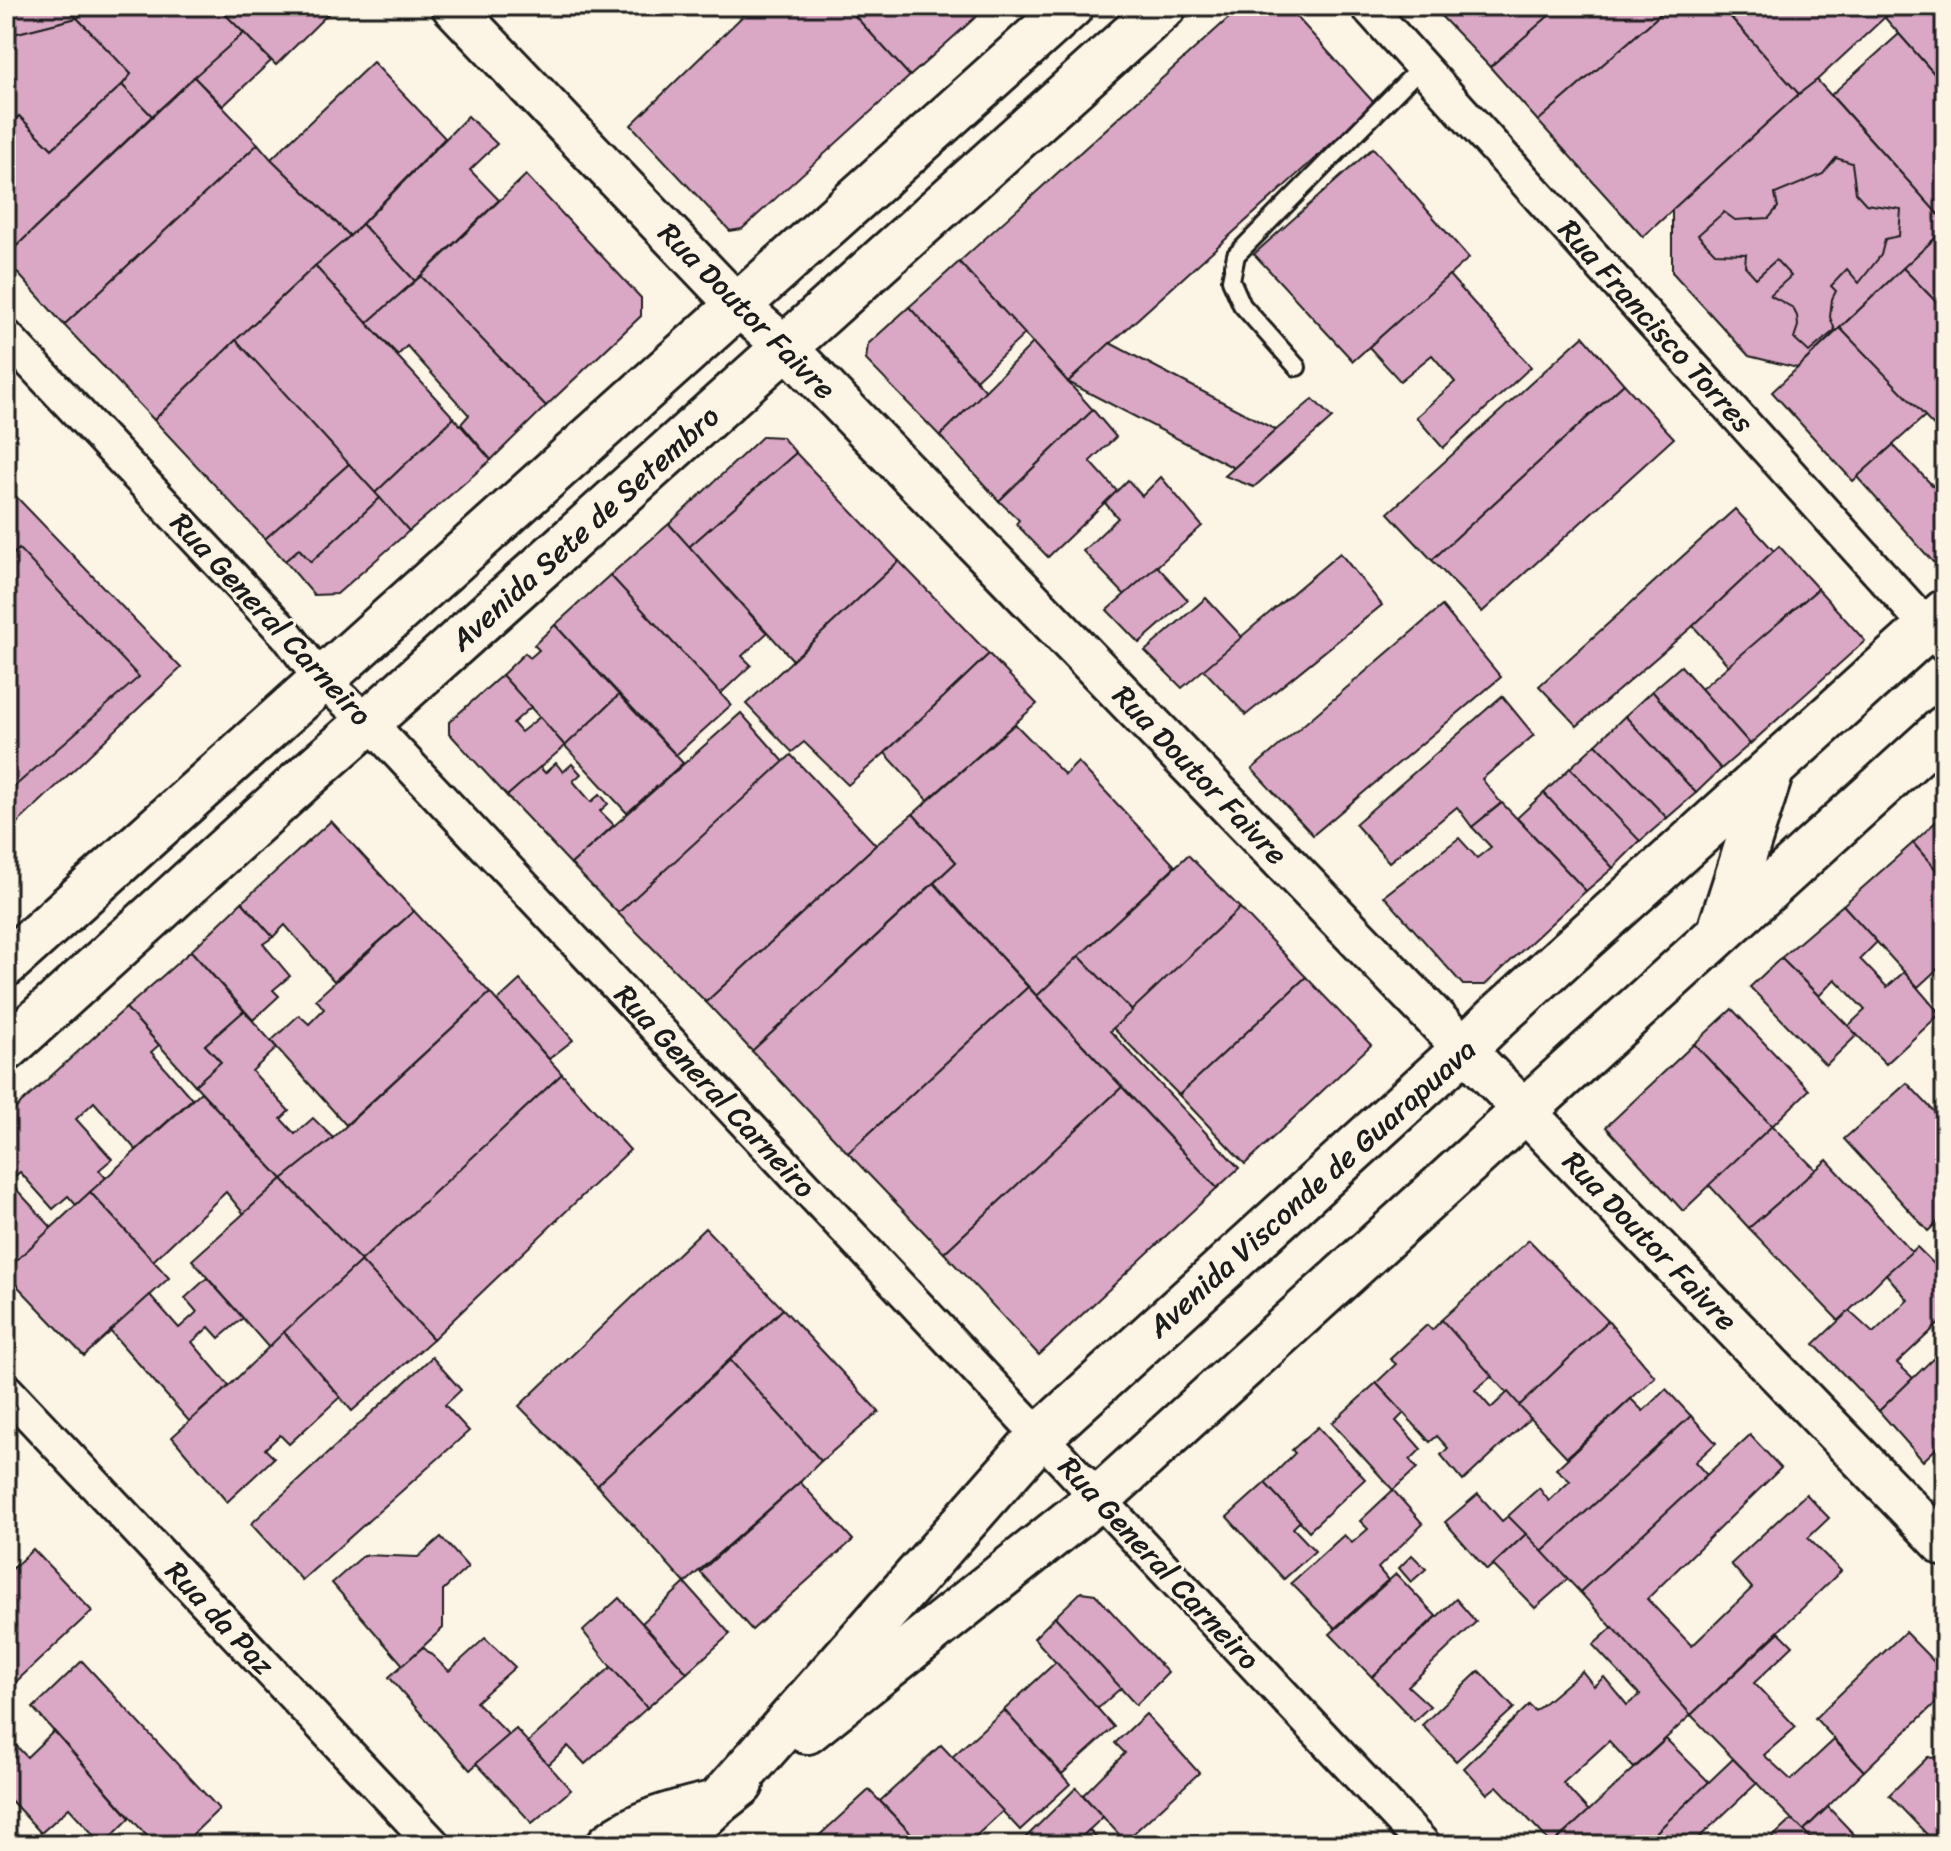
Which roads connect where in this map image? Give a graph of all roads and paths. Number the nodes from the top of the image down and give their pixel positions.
1 (452, 6) edge
2 (1071, 6) edge
3 (1164, 6) edge
4 (1367, 6) edge
5 (1421, 67) junction
6 (738, 306) junction
7 (6, 336) edge
8 (786, 347) junction
9 (1297, 367) dead end
10 (1939, 628) edge
11 (322, 681) junction
12 (369, 722) junction
13 (1945, 728) edge
14 (1772, 769) junction
15 (1719, 933) junction
16 (6, 964) edge
17 (6, 1049) edge
18 (1464, 1049) junction
19 (1524, 1110) junction
20 (6, 1390) edge
21 (1040, 1436) junction
22 (1099, 1498) junction
23 (1945, 1546) edge
24 (718, 1802) junction
25 (434, 1845) edge
26 (609, 1845) edge
27 (672, 1845) edge
28 (717, 1845) edge
29 (1424, 1845) edge

1 - 6 street, Rua Doutor Faivre
2 - 6 main road, Avenida Sete de Setembro
3 - 8 main road, Avenida Sete de Setembro
4 - 5 street, Rua Francisco Torres
5 - 9 lane
5 - 10 street, Rua Francisco Torres
6 - 8 street, Rua Doutor Faivre
6 - 11 main road, Avenida Sete de Setembro
7 - 11 street, Rua General Carneiro
8 - 12 main road, Avenida Sete de Setembro
8 - 18 street, Rua Doutor Faivre
10 - 14 main road, Avenida Visconde de Guarapuava
11 - 12 street, Rua General Carneiro
11 - 16 main road, Avenida Sete de Setembro
12 - 17 main road, Avenida Sete de Setembro
12 - 21 street, Rua General Carneiro
13 - 15 main road, Avenida Visconde de Guarapuava
14 - 15 main road
14 - 18 main road, Avenida Visconde de Guarapuava
15 - 19 main road, Avenida Visconde de Guarapuava
18 - 19 street, Rua Doutor Faivre
18 - 21 main road, Avenida Visconde de Guarapuava
19 - 22 main road, Avenida Visconde de Guarapuava
19 - 23 street, Rua Doutor Faivre
20 - 25 street, Rua da Paz
21 - 22 street, Rua General Carneiro
21 - 24 main road, Avenida Visconde de Guarapuava
22 - 24 main road, Avenida Visconde de Guarapuava
22 - 29 street, Rua General Carneiro
24 - 26 main road
24 - 27 main road, Avenida Visconde de Guarapuava
24 - 28 main road

